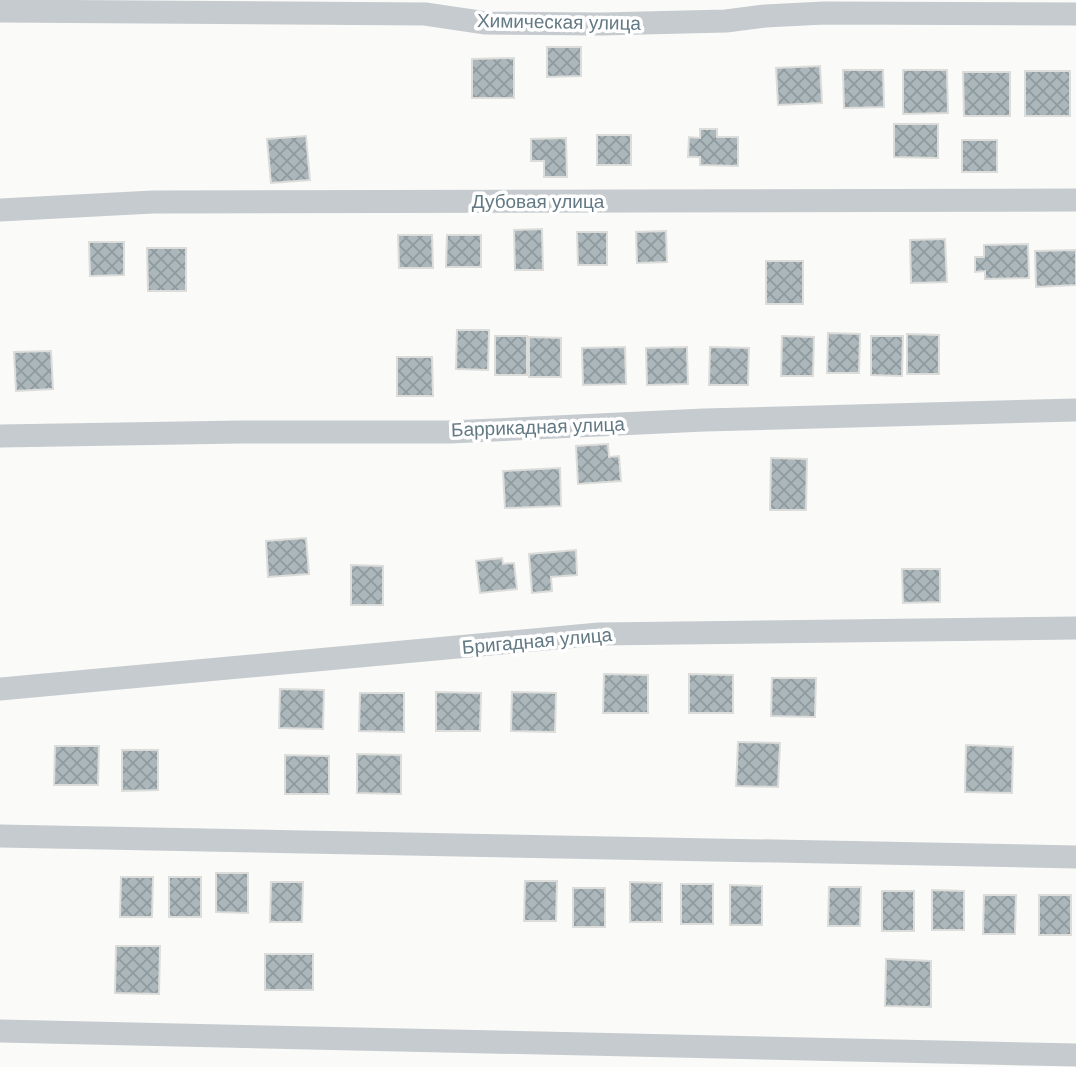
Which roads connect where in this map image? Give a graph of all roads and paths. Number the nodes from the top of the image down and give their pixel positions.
1 (0, 11) edge
2 (1076, 14) edge
3 (1076, 200) edge
4 (0, 210) edge
5 (1076, 410) edge
6 (0, 436) edge
7 (1076, 628) edge
8 (0, 689) edge
9 (0, 836) edge
10 (1076, 857) edge
11 (0, 1031) edge
12 (1076, 1055) edge

1 - 2 street, Химическая улица
3 - 4 street, Дубовая улица
5 - 6 street, Баррикадная улица
7 - 8 street, Бригадная улица
9 - 10 street
11 - 12 street

